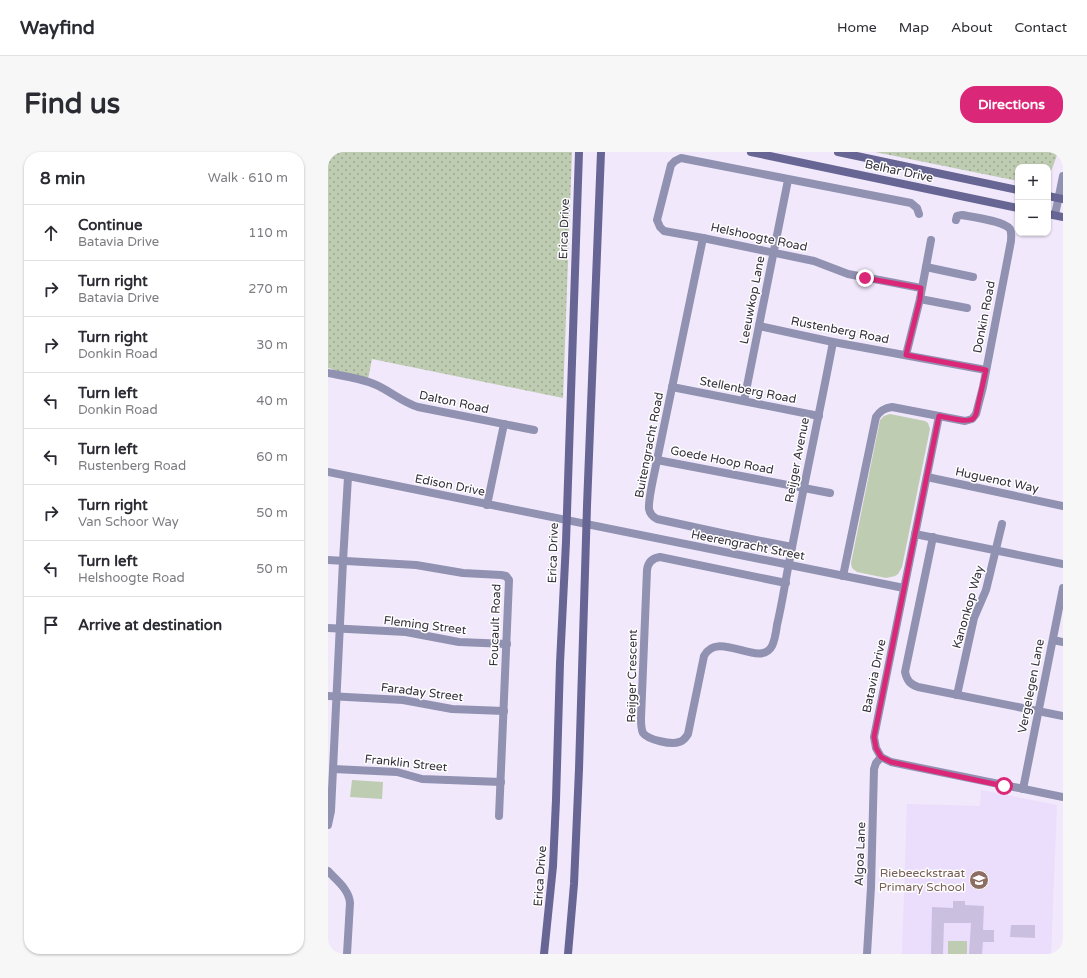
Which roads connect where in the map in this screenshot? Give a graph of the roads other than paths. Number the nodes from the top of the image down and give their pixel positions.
1 (579, 152) edge
2 (601, 152) edge
3 (751, 152) edge
4 (838, 152) edge
5 (1063, 176) edge
6 (788, 180) junction
7 (1015, 189) edge
8 (1051, 196) edge
9 (1061, 198) edge
10 (1015, 207) edge
11 (919, 214) dead end
12 (1055, 215) edge
13 (956, 220) dead end
14 (703, 238) junction
15 (931, 240) dead end
16 (774, 253) junction
17 (926, 267) junction
18 (973, 277) dead end
19 (921, 288) junction
20 (920, 299) junction
21 (967, 308) dead end
22 (759, 326) junction
23 (833, 342) junction
24 (906, 355) junction
25 (986, 370) junction
26 (328, 373) edge
27 (672, 387) junction
28 (744, 401) junction
29 (819, 416) junction
30 (939, 416) junction
31 (504, 424) junction
32 (534, 430) dead end
33 (657, 460) junction
34 (328, 472) edge
35 (348, 476) junction
36 (927, 477) junction
37 (804, 488) junction
38 (830, 492) dead end
39 (487, 504) junction
40 (1063, 506) edge
41 (567, 520) junction
42 (586, 524) junction
43 (1002, 524) dead end
44 (915, 534) junction
45 (933, 537) junction
46 (792, 547) junction
47 (996, 550) junction
48 (328, 560) edge
49 (343, 561) junction
50 (1063, 564) edge
51 (789, 565) junction
52 (843, 576) junction
53 (786, 583) junction
54 (904, 588) junction
55 (1063, 588) edge
56 (328, 628) edge
57 (340, 629) junction
58 (1053, 640) junction
59 (1063, 642) edge
60 (507, 644) junction
61 (957, 694) junction
62 (332, 696) edge
63 (504, 711) junction
64 (1038, 712) junction
65 (1063, 716) edge
66 (881, 757) junction
67 (333, 769) junction
68 (501, 782) junction
69 (1022, 790) junction
70 (1063, 797) edge
71 (499, 816) dead end
72 (328, 825) edge
73 (328, 871) edge
74 (347, 954) edge
75 (544, 954) edge
76 (568, 954) edge
77 (867, 954) edge

1 - 41 main road, Erica Drive
2 - 42 main road
3 - 10 main road, Belhar Drive
4 - 7 main road, Belhar Drive
5 - 9 street
6 - 11 street
6 - 14 street, Helshoogte Road
6 - 16 street, Leeuwkop Lane
8 - 9 main road
9 - 12 street
13 - 25 street, Donkin Road
14 - 16 street, Helshoogte Road
14 - 27 street, Buitengracht Road
15 - 17 street
16 - 19 street, Helshoogte Road
16 - 22 street, Leeuwkop Lane
17 - 18 street
17 - 19 street
19 - 20 street
20 - 21 street
20 - 24 street
22 - 23 street, Rustenberg Road
22 - 28 street, Leeuwkop Lane
23 - 24 street, Rustenberg Road
23 - 29 street, Reijger Avenue
24 - 25 street, Rustenberg Road
25 - 30 street, Donkin Road
26 - 31 street, Dalton Road
27 - 28 street, Stellenberg Road
27 - 33 street, Buitengracht Road
28 - 29 street, Stellenberg Road
29 - 37 street, Reijger Avenue
30 - 36 street, Batavia Drive
30 - 52 street, Donkin Road
31 - 32 street, Dalton Road
31 - 39 street
33 - 37 street, Goede Hoop Road
33 - 46 street, Buitengracht Road
34 - 35 street, Edison Drive
35 - 39 street, Edison Drive
35 - 49 street
36 - 40 street, Huguenot Way
36 - 44 street, Batavia Drive
37 - 38 street, Goede Hoop Road
37 - 46 street, Reijger Avenue
39 - 41 street, Edison Drive
41 - 42 street, Edison Drive
41 - 75 main road, Erica Drive
42 - 51 street, Heerengracht Street
42 - 76 main road
43 - 47 street, Kanonkop Way
44 - 45 street
44 - 54 street, Batavia Drive
45 - 47 street
45 - 61 street
46 - 51 street, Reijger Avenue
47 - 50 street
47 - 61 street, Kanonkop Way
48 - 49 street
49 - 57 street
49 - 60 street, Foucault Road
51 - 52 street, Heerengracht Street
51 - 53 street, Reijger Avenue
52 - 54 street, Heerengracht Street
53 - 53 street, Reijger Crescent
54 - 66 street, Batavia Drive
55 - 58 street, Vergelegen Lane
56 - 57 street, Fleming Street
57 - 60 street, Fleming Street
57 - 62 street
58 - 59 street
58 - 64 street, Vergelegen Lane
60 - 63 street, Foucault Road
61 - 64 street
62 - 63 street, Faraday Street
62 - 67 street
63 - 68 street, Foucault Road
64 - 65 street
64 - 69 street, Vergelegen Lane
66 - 69 street
66 - 77 street, Algoa Lane
67 - 68 street, Franklin Street
67 - 72 street
68 - 71 street, Foucault Road
69 - 70 street
73 - 74 street

